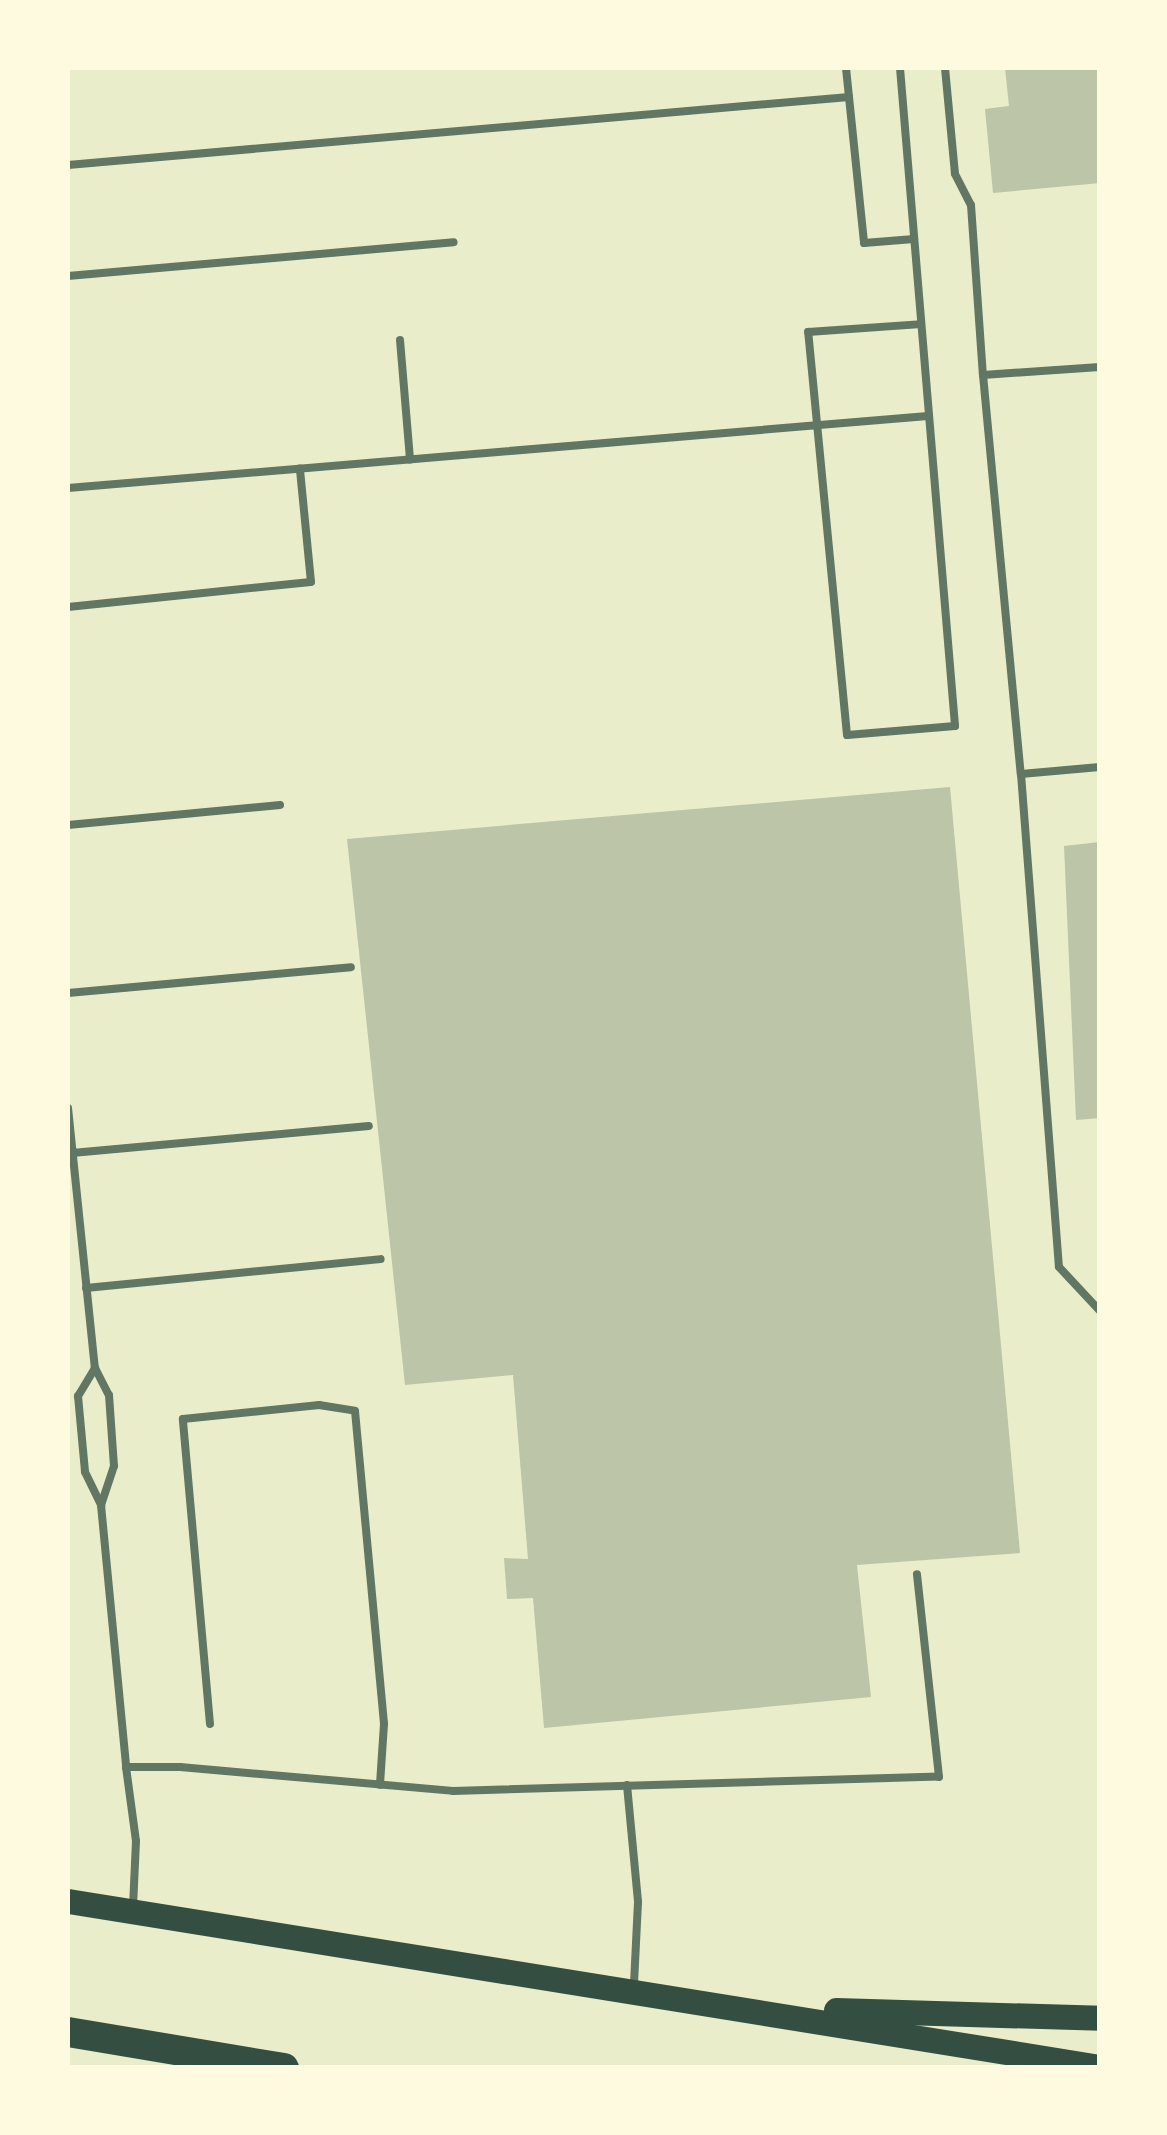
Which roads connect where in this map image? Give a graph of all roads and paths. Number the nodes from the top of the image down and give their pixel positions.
1 (846, 68) edge
2 (900, 68) edge
3 (945, 68) edge
4 (849, 97) junction
5 (68, 165) edge
6 (914, 239) junction
7 (454, 242) dead end
8 (68, 276) edge
9 (921, 324) junction
10 (400, 340) dead end
11 (1100, 366) edge
12 (982, 375) junction
13 (928, 416) junction
14 (817, 426) junction
15 (410, 460) junction
16 (300, 469) junction
17 (68, 488) edge
18 (68, 607) edge
19 (1100, 767) edge
20 (1021, 774) junction
21 (280, 804) dead end
22 (68, 825) edge
23 (352, 967) dead end
24 (68, 993) edge
25 (68, 1108) edge
26 (368, 1126) dead end
27 (72, 1153) junction
28 (382, 1259) dead end
29 (86, 1288) junction
30 (1100, 1311) edge
31 (95, 1368) junction
32 (101, 1505) junction
33 (917, 1574) dead end
34 (210, 1724) dead end
35 (126, 1767) junction
36 (380, 1785) junction
37 (628, 1785) junction
38 (68, 1900) edge
39 (133, 1912) junction
40 (633, 1991) junction
41 (736, 2008) junction
42 (1100, 2018) edge
43 (68, 2032) edge
44 (1100, 2067) edge
45 (284, 2068) edge

1 - 4 lane
2 - 6 lane
3 - 12 lane
4 - 5 lane
4 - 6 lane
6 - 9 lane
7 - 8 lane
9 - 13 lane
9 - 14 lane
10 - 15 lane
11 - 12 lane
12 - 20 lane
13 - 14 lane
13 - 14 lane
14 - 15 lane
15 - 16 lane
16 - 17 lane
16 - 18 lane
19 - 20 lane
20 - 30 lane
21 - 22 lane
23 - 24 lane
25 - 27 lane
26 - 27 lane
27 - 29 lane
28 - 29 lane
29 - 31 lane
31 - 32 lane
31 - 32 lane
32 - 35 lane
33 - 37 lane
34 - 36 lane
35 - 36 lane
35 - 39 lane
36 - 37 lane
37 - 40 lane
38 - 39 main road
39 - 40 main road
40 - 41 main road
41 - 42 main road
41 - 44 main road
43 - 45 highway

